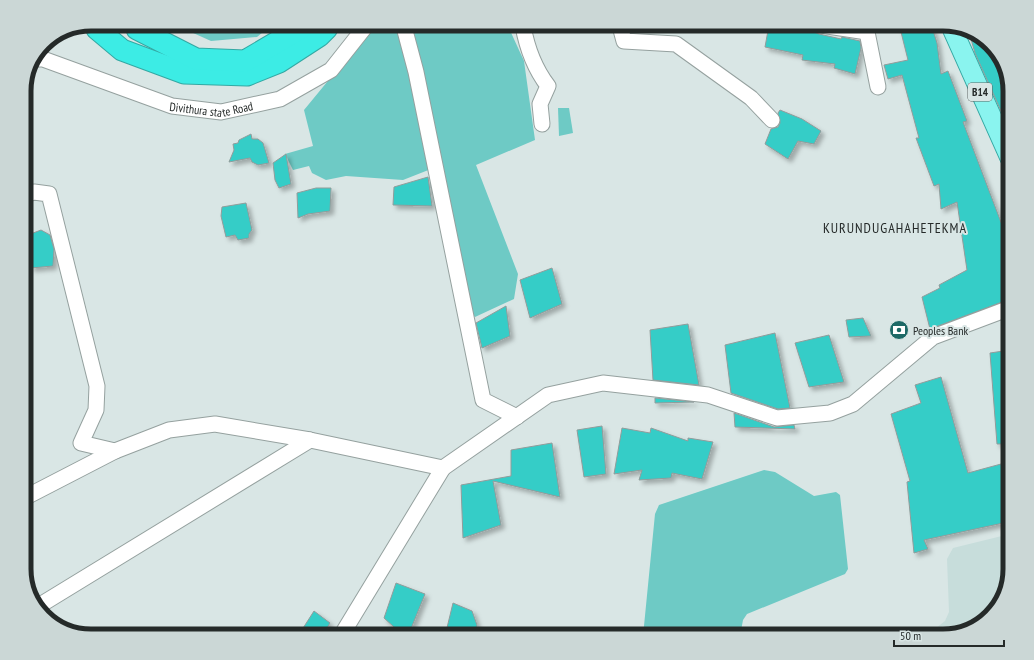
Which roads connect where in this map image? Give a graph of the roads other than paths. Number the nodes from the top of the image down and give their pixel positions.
1 (99, 31) edge
2 (141, 31) edge
3 (296, 31) edge
4 (324, 31) edge
5 (362, 31) edge
6 (405, 31) edge
7 (524, 31) edge
8 (621, 31) edge
9 (860, 31) edge
10 (954, 33) edge
11 (40, 59) edge
12 (878, 87) dead end
13 (772, 120) dead end
14 (542, 124) dead end
15 (1003, 142) edge
16 (31, 193) edge
17 (1003, 311) edge
18 (517, 417) junction
19 (310, 440) junction
20 (115, 451) junction
21 (443, 468) junction
22 (31, 494) edge
23 (42, 604) edge
24 (345, 629) edge

1 - 4 highway
2 - 3 highway
5 - 11 street, Divithura state Road
6 - 18 street
7 - 14 street
8 - 13 street
9 - 12 street
10 - 15 main road, B14
16 - 20 street
17 - 18 street
18 - 21 street
19 - 20 street
19 - 21 street
19 - 23 street
20 - 22 street
21 - 24 street

